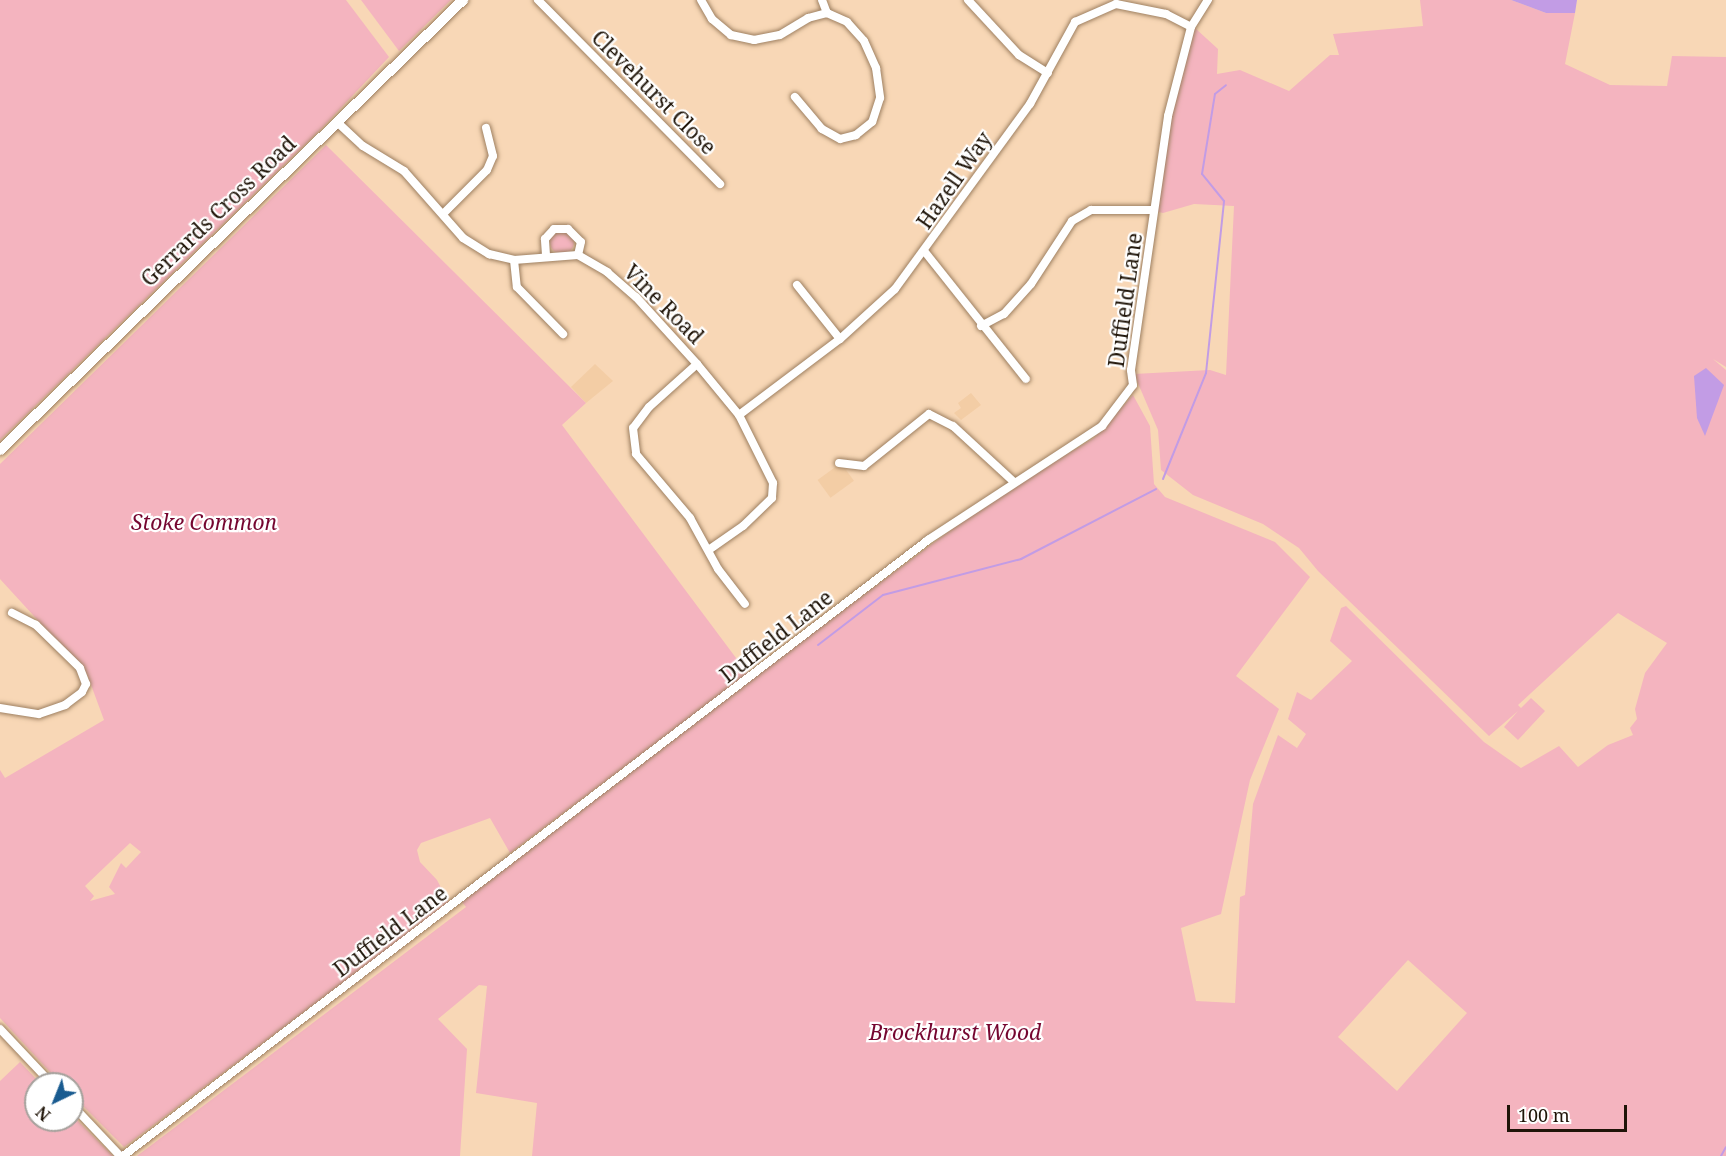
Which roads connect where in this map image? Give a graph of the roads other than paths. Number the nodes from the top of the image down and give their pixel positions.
1 (463, 0) edge
2 (538, 0) edge
3 (701, 0) edge
4 (822, 0) edge
5 (968, 0) edge
6 (1208, 0) edge
7 (1114, 2) edge
8 (827, 14) junction
9 (1191, 27) junction
10 (1048, 73) junction
11 (795, 97) dead end
12 (337, 122) junction
13 (486, 128) dead end
14 (720, 184) dead end
15 (1152, 210) junction
16 (443, 214) junction
17 (925, 252) junction
18 (546, 255) junction
19 (578, 255) junction
20 (514, 260) junction
21 (797, 285) dead end
22 (981, 326) junction
23 (563, 334) dead end
24 (840, 339) junction
25 (697, 364) junction
26 (1026, 379) dead end
27 (739, 415) junction
28 (0, 450) edge
29 (839, 463) dead end
30 (1014, 482) junction
31 (710, 549) junction
32 (745, 604) dead end
33 (12, 613) dead end
34 (0, 708) edge
35 (0, 1029) edge
36 (41, 1072) edge
37 (84, 1117) edge
38 (122, 1156) edge

1 - 12 main road, Gerrards Cross Road
2 - 14 street, Clevehurst Close
3 - 8 street
4 - 8 street
5 - 10 street
6 - 9 street, Duffield Lane
7 - 9 street, Hazell Way
7 - 10 street, Hazell Way
8 - 11 street
9 - 15 street, Duffield Lane
10 - 17 street, Hazell Way
12 - 16 street
12 - 28 main road, Gerrards Cross Road
13 - 16 street
15 - 22 street
15 - 30 street, Duffield Lane
16 - 20 street
17 - 22 street
17 - 24 street, Hazell Way
18 - 19 street
18 - 19 street
18 - 20 street
19 - 25 street, Vine Road
20 - 23 street
21 - 24 street
22 - 26 street
24 - 27 street, Hazell Way
25 - 27 street, Vine Road
25 - 31 street, Vine Road
27 - 31 street, Vine Road
29 - 30 street
30 - 38 street, Duffield Lane
31 - 32 street, Vine Road
33 - 34 street
35 - 36 street
37 - 38 street

